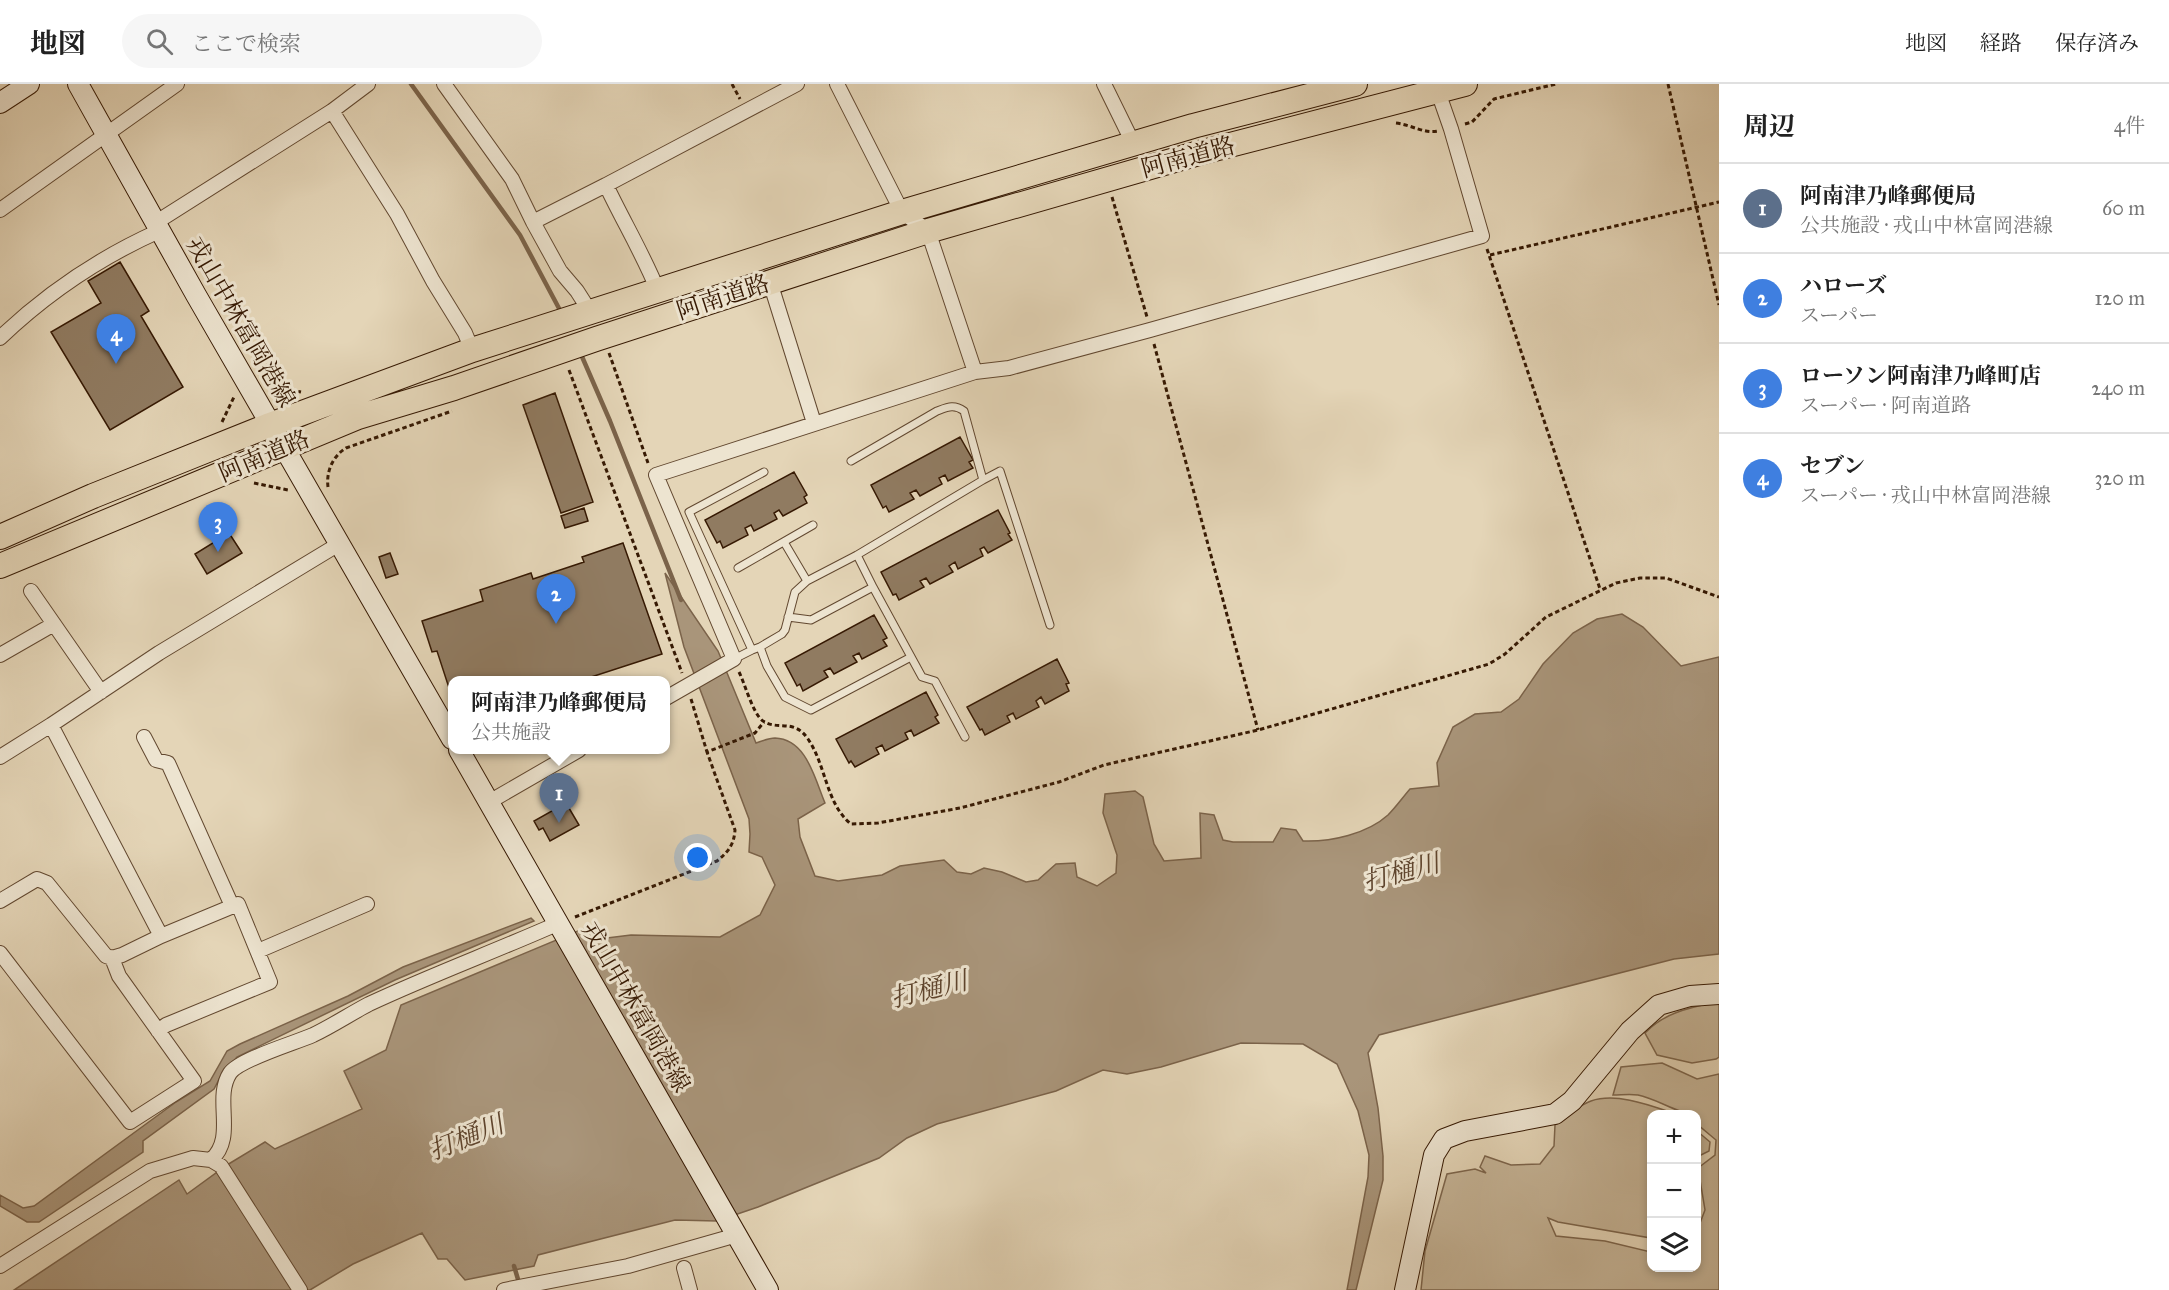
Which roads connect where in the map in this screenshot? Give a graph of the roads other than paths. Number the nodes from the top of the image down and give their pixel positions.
1 (29, 84) edge
2 (78, 84) edge
3 (177, 84) edge
4 (368, 84) edge
5 (444, 84) edge
6 (797, 84) edge
7 (837, 84) edge
8 (1104, 84) edge
9 (1355, 84) edge
10 (1465, 84) edge
11 (1437, 87) edge
12 (0, 103) edge
13 (332, 111) junction
14 (106, 132) junction
15 (1133, 143) junction
16 (606, 185) junction
17 (0, 210) edge
18 (902, 213) junction
19 (533, 222) junction
20 (157, 227) junction
21 (928, 231) junction
22 (770, 282) junction
23 (658, 291) junction
24 (588, 314) junction
25 (0, 338) edge
26 (472, 350) junction
27 (975, 372) junction
28 (814, 423) junction
29 (270, 425) junction
30 (285, 448) junction
31 (851, 461) dead end
32 (764, 472) dead end
33 (983, 480) junction
34 (813, 525) dead end
35 (0, 537) edge
36 (784, 542) junction
37 (339, 544) junction
38 (857, 555) junction
39 (0, 566) edge
40 (738, 568) dead end
41 (807, 581) junction
42 (873, 587) junction
43 (31, 591) dead end
44 (788, 617) junction
45 (54, 624) junction
46 (1050, 625) dead end
47 (760, 647) junction
48 (752, 650) junction
49 (0, 655) edge
50 (911, 657) junction
51 (731, 661) junction
52 (101, 692) junction
53 (670, 696) edge
54 (51, 726) junction
55 (448, 730) edge
56 (144, 737) dead end
57 (965, 737) dead end
58 (461, 754) edge
59 (572, 754) edge
60 (0, 757) edge
61 (489, 802) junction
62 (0, 902) edge
63 (367, 904) dead end
64 (232, 906) junction
65 (561, 927) junction
66 (161, 936) junction
67 (258, 951) junction
68 (0, 953) edge
69 (112, 958) junction
70 (1719, 994) edge
71 (158, 1031) junction
72 (216, 1163) junction
73 (734, 1230) junction
74 (0, 1266) edge
75 (684, 1268) dead end
76 (506, 1289) edge
77 (300, 1290) edge
78 (690, 1290) edge
79 (768, 1290) edge
80 (1405, 1290) edge

1 - 12 main road
2 - 14 main road, 戎山中林富岡港線
3 - 14 street
4 - 13 street
5 - 19 street
6 - 16 street
7 - 18 street
8 - 15 street
9 - 15 highway, 阿南道路
10 - 11 highway, 阿南道路
11 - 21 highway, 阿南道路
11 - 27 street
13 - 20 street
13 - 26 street
14 - 17 street
14 - 20 main road, 戎山中林富岡港線
15 - 18 highway, 阿南道路
16 - 19 street
16 - 23 street
18 - 21 street
18 - 23 highway, 阿南道路
19 - 24 street
20 - 25 street
20 - 29 main road, 戎山中林富岡港線
21 - 22 highway, 阿南道路
21 - 27 street
22 - 28 street
22 - 30 highway, 阿南道路
23 - 24 highway, 阿南道路
24 - 26 highway, 阿南道路
26 - 29 highway, 阿南道路
27 - 28 street
28 - 51 street
29 - 30 main road, 戎山中林富岡港線
29 - 35 highway, 阿南道路
30 - 37 main road, 戎山中林富岡港線
30 - 39 highway, 阿南道路
31 - 33 lane
32 - 48 lane
33 - 38 lane
33 - 46 lane
34 - 36 lane
36 - 40 lane
36 - 41 lane
37 - 52 street
37 - 55 main road, 戎山中林富岡港線
38 - 41 lane
38 - 42 lane
41 - 44 lane
42 - 44 lane
42 - 50 lane
43 - 45 street
44 - 47 lane
45 - 49 street
45 - 52 street
47 - 48 lane
47 - 50 lane
48 - 51 lane
50 - 57 lane
51 - 53 street
52 - 54 street
54 - 60 street
54 - 66 street
56 - 64 street
58 - 61 main road, 戎山中林富岡港線
59 - 61 street
61 - 65 main road, 戎山中林富岡港線
62 - 69 street
63 - 67 street
64 - 66 street
64 - 67 street
65 - 72 street
65 - 73 main road, 戎山中林富岡港線
66 - 69 street
67 - 71 street
68 - 71 street
69 - 71 street
70 - 80 main road
72 - 74 street
72 - 77 street
73 - 76 street
73 - 79 main road, 戎山中林富岡港線
75 - 78 street

